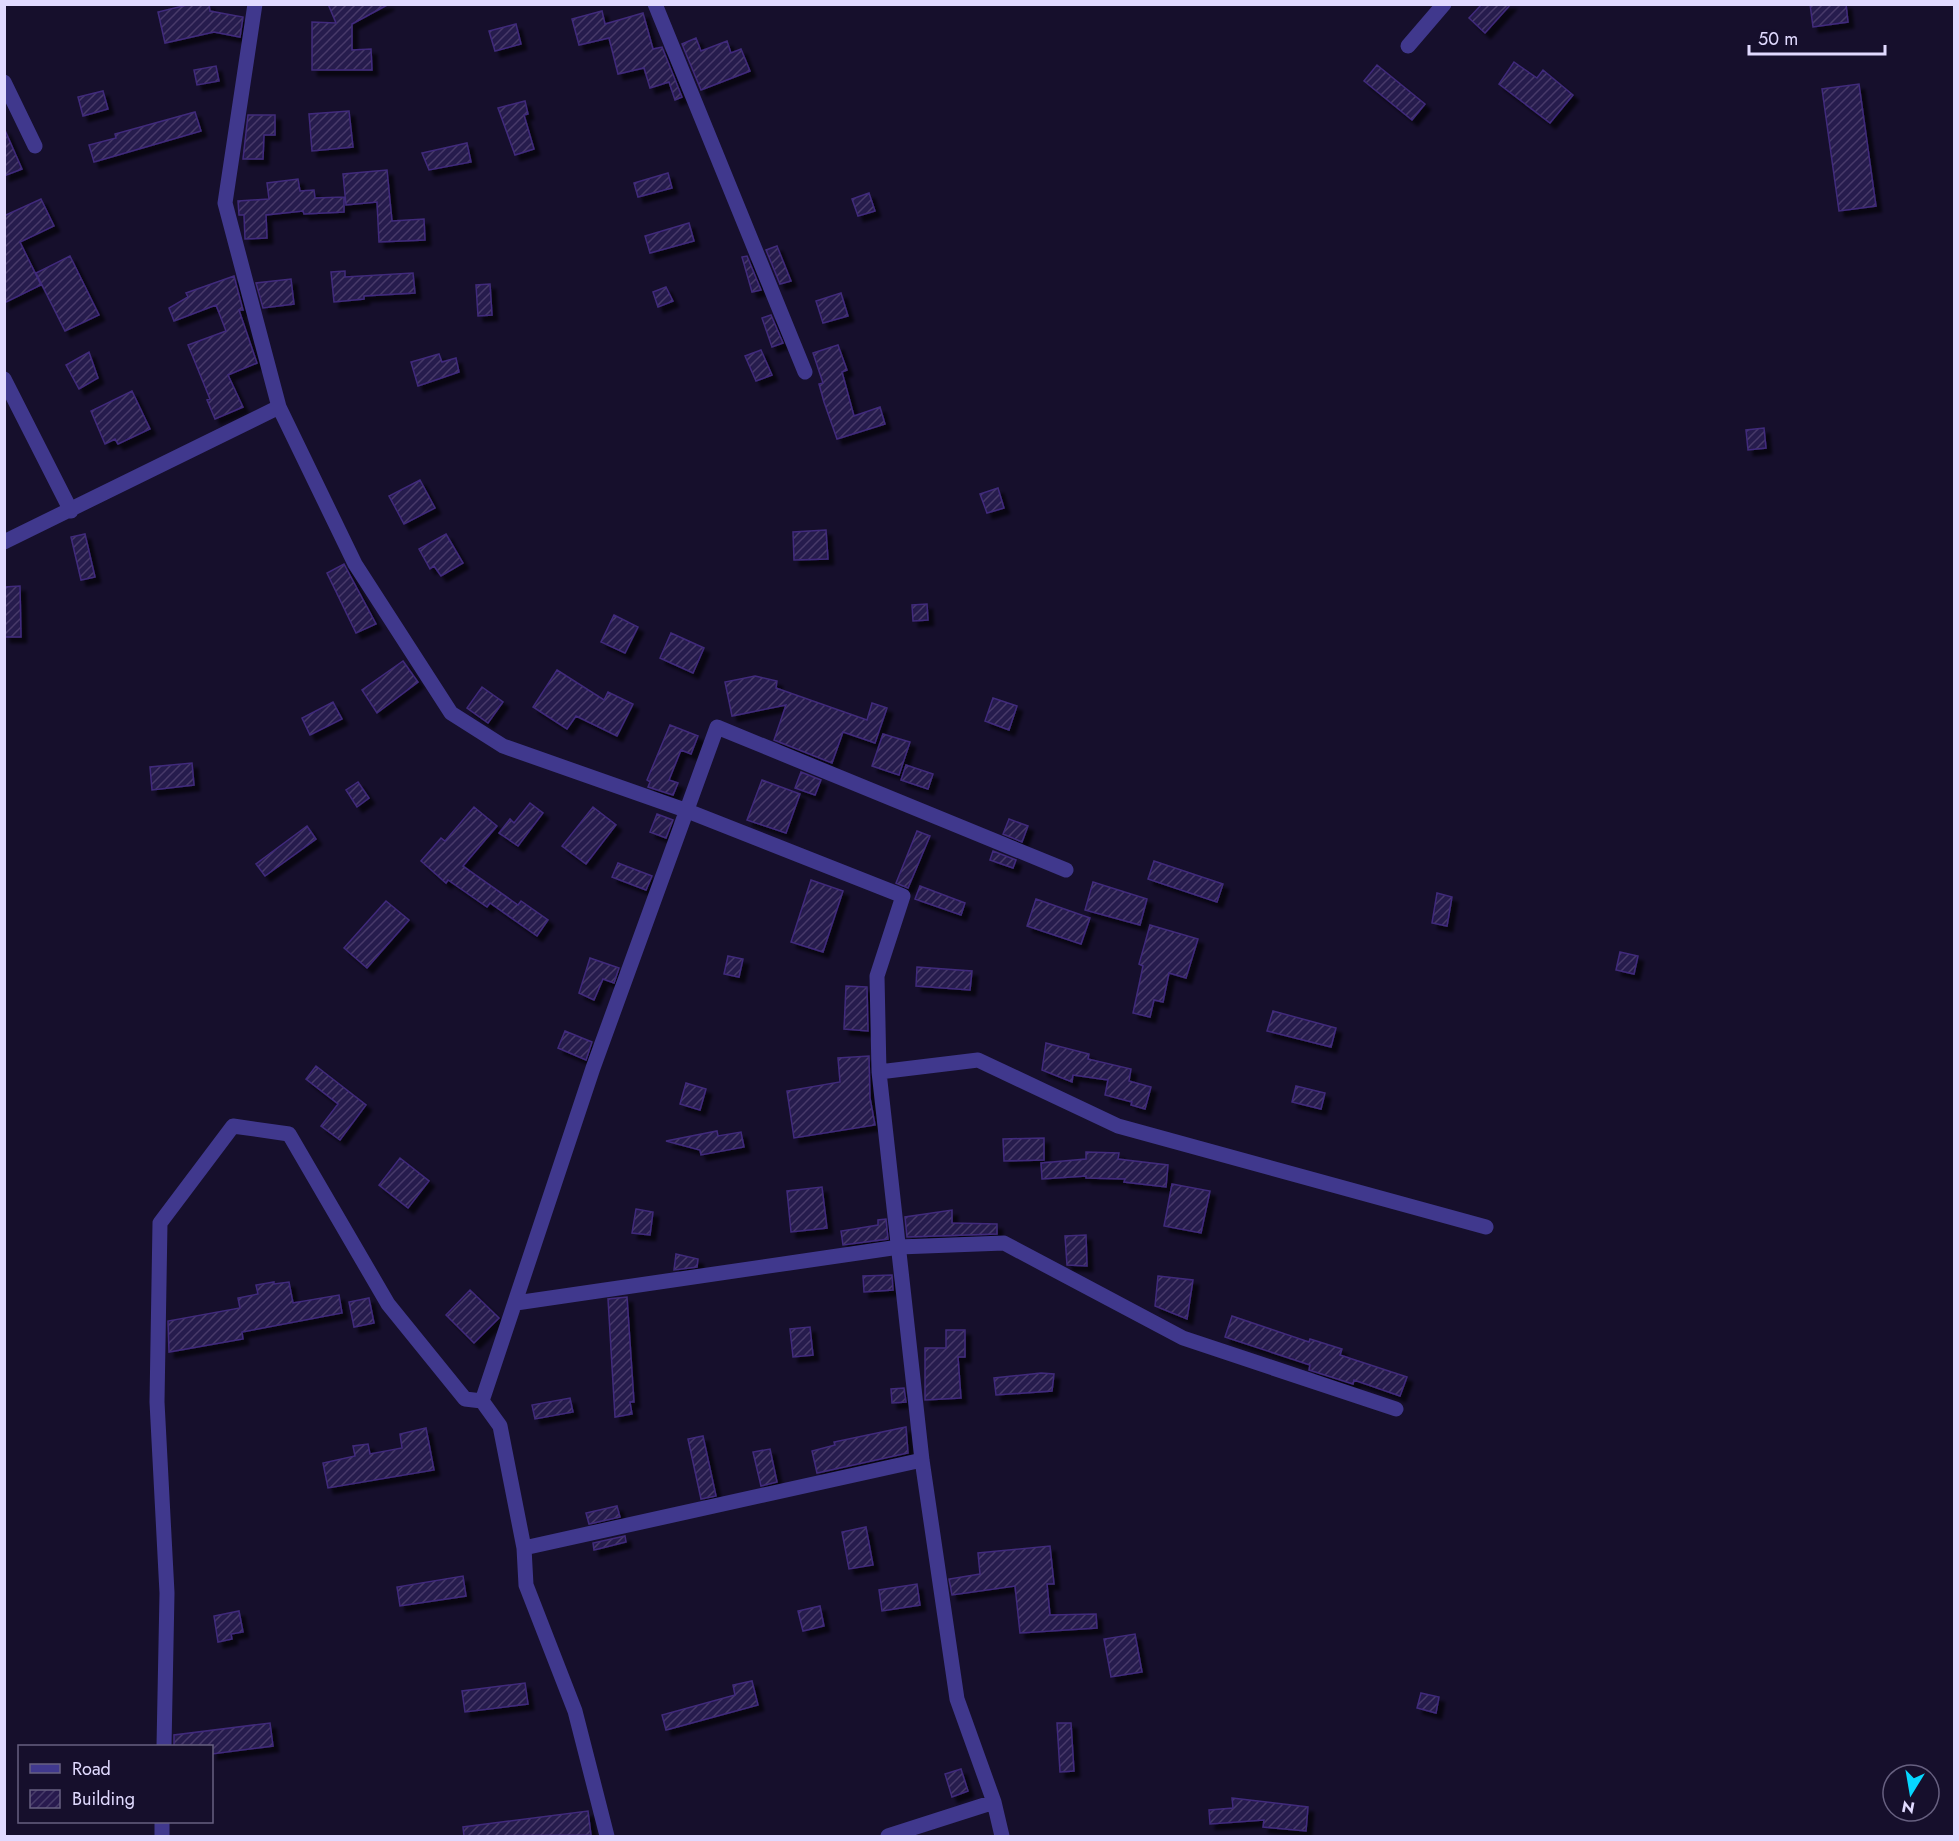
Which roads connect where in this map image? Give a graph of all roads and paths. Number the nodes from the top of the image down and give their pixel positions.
1 (255, 4) edge
2 (655, 4) edge
3 (1444, 4) edge
4 (1408, 46) dead end
5 (4, 82) edge
6 (35, 146) dead end
7 (805, 372) dead end
8 (4, 379) edge
9 (279, 407) junction
10 (71, 511) junction
11 (4, 542) edge
12 (685, 810) junction
13 (1066, 870) dead end
14 (879, 1072) junction
15 (1485, 1227) dead end
16 (899, 1247) junction
17 (516, 1303) junction
18 (482, 1401) junction
19 (1396, 1409) dead end
20 (922, 1460) junction
21 (524, 1548) junction
22 (164, 1745) edge
23 (994, 1802) junction
24 (607, 1836) edge
25 (888, 1836) edge
26 (1002, 1836) edge

1 - 9 street
2 - 7 street
3 - 4 street
5 - 6 street
8 - 10 street
9 - 10 street
9 - 12 street
10 - 11 street
12 - 13 street
12 - 14 street
12 - 17 street
14 - 15 street
14 - 16 street
16 - 17 street
16 - 19 street
16 - 20 street
17 - 18 street
18 - 21 street
18 - 22 street
20 - 21 street
20 - 23 street
21 - 24 street
23 - 25 street
23 - 26 street

